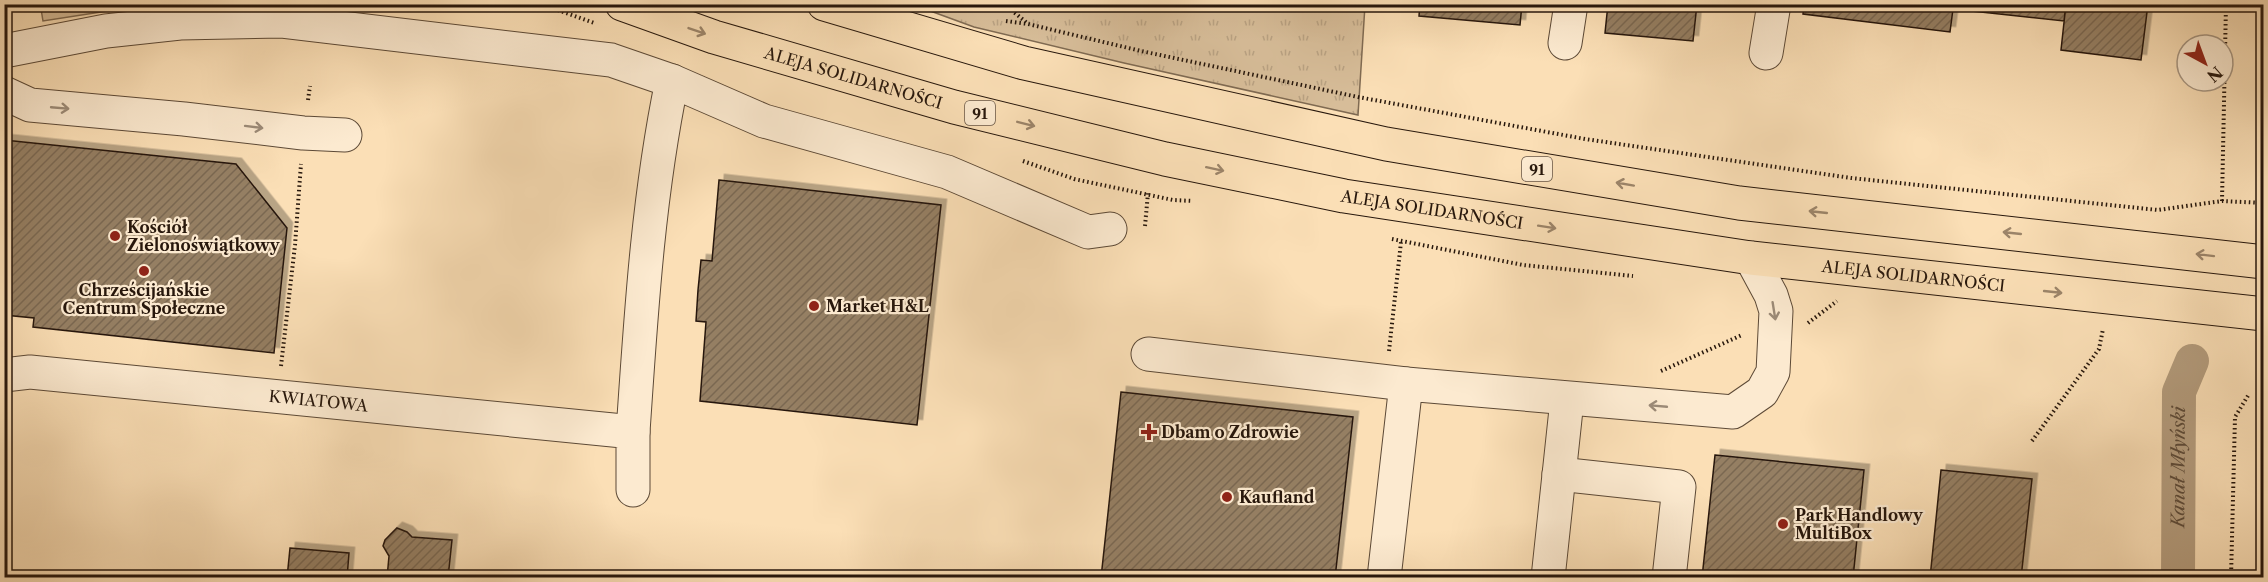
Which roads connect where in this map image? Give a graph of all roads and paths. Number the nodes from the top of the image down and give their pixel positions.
1 (29, 4) edge
2 (622, 4) edge
3 (824, 4) edge
4 (999, 4) edge
5 (1571, 4) edge
6 (1774, 4) edge
7 (2226, 4) edge
8 (4, 9) edge
9 (1565, 43) dead end
10 (4, 51) edge
11 (1766, 53) dead end
12 (672, 81) junction
13 (310, 86) dead end
14 (4, 93) edge
15 (303, 133) junction
16 (345, 135) dead end
17 (1148, 193) dead end
18 (2222, 201) junction
19 (2264, 203) edge
20 (1145, 226) dead end
21 (1110, 229) dead end
22 (1401, 242) dead end
23 (1751, 258) junction
24 (2264, 262) edge
25 (1398, 266) dead end
26 (2264, 314) edge
27 (2103, 328) dead end
28 (1746, 334) dead end
29 (1148, 354) dead end
30 (1658, 373) dead end
31 (4, 375) edge
32 (1406, 384) junction
33 (2249, 394) dead end
34 (277, 397) junction
35 (1567, 400) junction
36 (633, 432) junction
37 (2032, 441) dead end
38 (1559, 474) junction
39 (633, 490) dead end
40 (1384, 578) edge
41 (1548, 578) edge
42 (1669, 578) edge
43 (2231, 578) edge

1 - 8 path
2 -> 23 main road, ALEJA SOLIDARNOŚCI / 91
24 -> 3 main road, 91
4 - 18 path
5 - 9 street
6 - 11 street
7 - 18 path
10 - 12 street
12 - 21 street
12 - 36 street
13 - 15 path
14 -> 15 street
15 - 16 street
15 - 34 path
17 - 20 path
18 - 19 path
22 - 25 path
23 -> 26 main road, ALEJA SOLIDARNOŚCI / 91
23 -> 35 street
27 - 37 path
28 - 30 path
29 - 32 street
31 - 34 street, KWIATOWA
32 - 35 street
32 - 40 street
33 - 43 path
34 - 36 street, KWIATOWA
35 - 38 street
36 - 39 street
38 - 41 street
38 - 42 street

